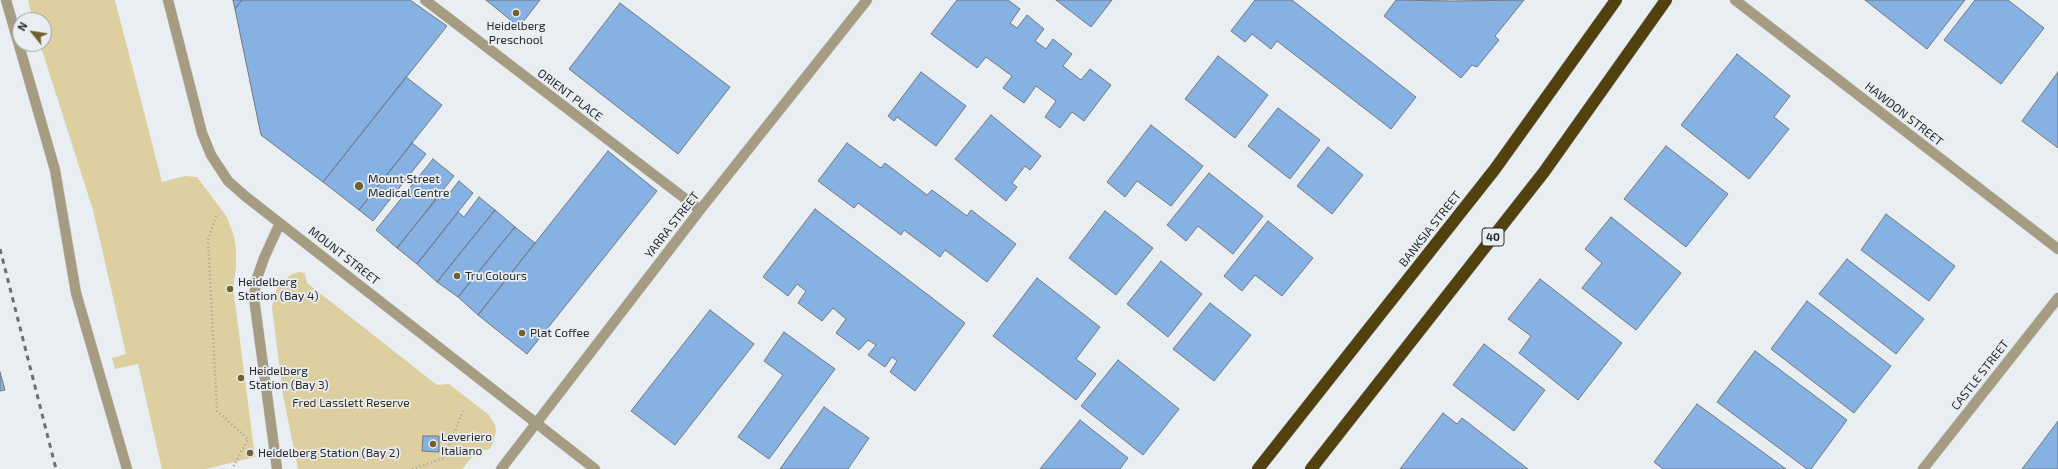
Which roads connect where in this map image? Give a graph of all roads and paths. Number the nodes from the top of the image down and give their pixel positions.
1 (6, 0) edge
2 (168, 0) edge
3 (425, 0) edge
4 (867, 0) edge
5 (1616, 0) edge
6 (1666, 0) edge
7 (1735, 0) edge
8 (700, 210) junction
9 (216, 216) dead end
10 (280, 223) junction
11 (2058, 249) edge
12 (2058, 298) edge
13 (463, 411) dead end
14 (537, 424) junction
15 (127, 469) edge
16 (232, 469) edge
17 (277, 469) edge
18 (412, 469) edge
19 (501, 469) edge
20 (595, 469) edge
21 (1258, 469) edge
22 (1311, 469) edge
23 (1923, 469) edge

1 - 15 street
2 - 10 street, MOUNT STREET
3 - 8 street, ORIENT PLACE
4 - 8 street, YARRA STREET
5 - 21 highway, BANKSIA STREET
6 - 22 highway, 40
7 - 11 street, HAWDON STREET
8 - 14 street, YARRA STREET
9 - 16 path
10 - 14 street, MOUNT STREET
10 - 17 street
12 - 23 street, CASTLE STREET
13 - 18 path
14 - 19 street, YARRA STREET
14 - 20 street, MOUNT STREET

